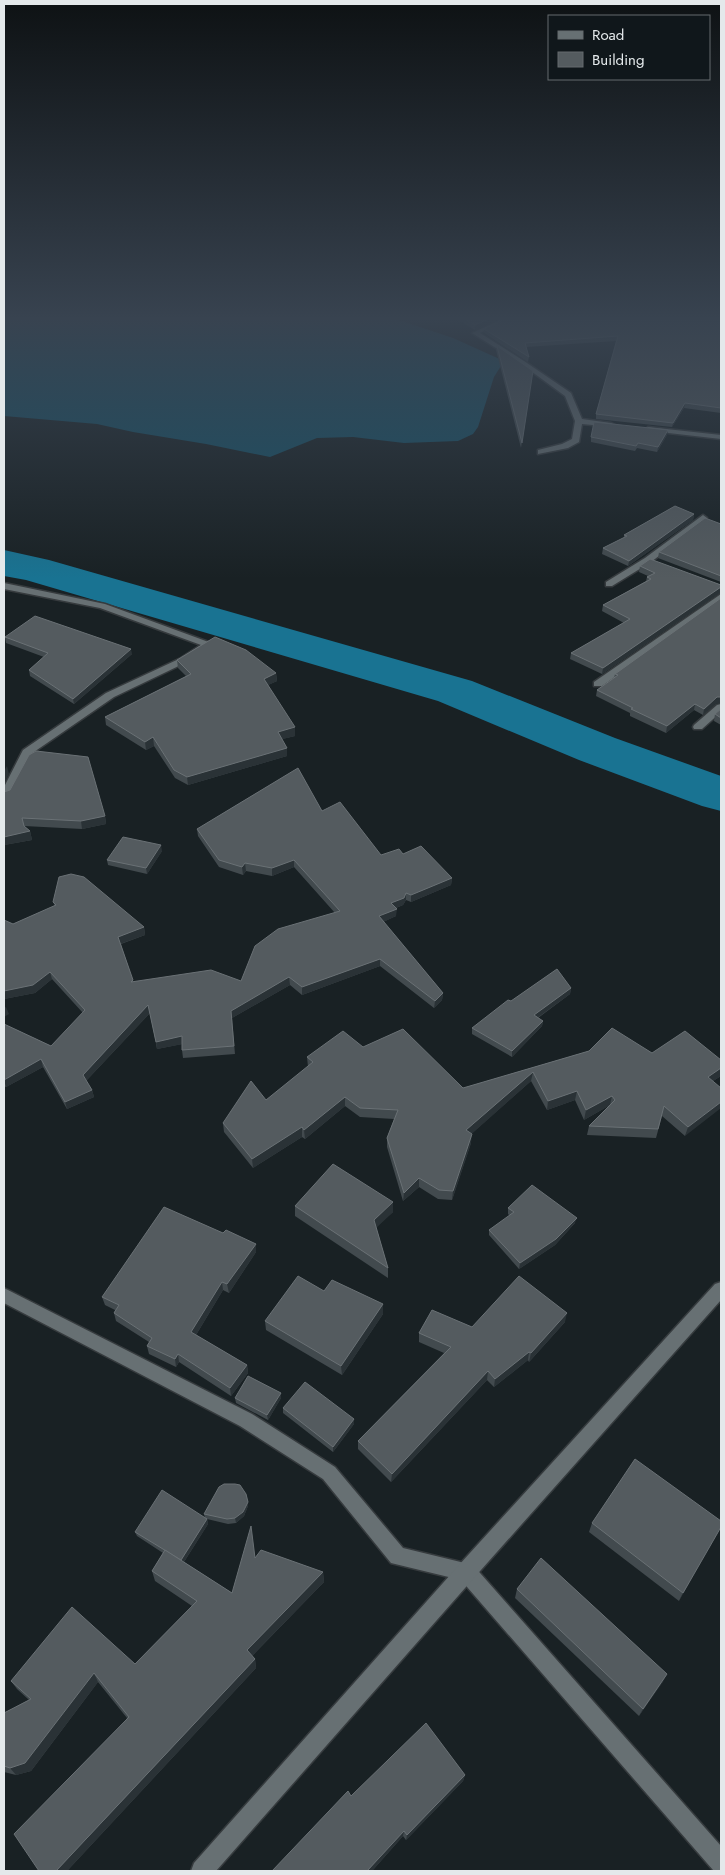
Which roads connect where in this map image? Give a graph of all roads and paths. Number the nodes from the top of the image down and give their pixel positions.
1 (572, 404) edge
2 (579, 421) junction
3 (617, 425) edge
4 (645, 429) edge
5 (721, 438) edge
6 (541, 452) dead end
7 (703, 518) edge
8 (609, 584) dead end
9 (4, 586) edge
10 (721, 597) edge
11 (598, 684) dead end
12 (721, 707) edge
13 (698, 727) dead end
14 (4, 797) edge
15 (721, 1289) edge
16 (4, 1295) edge
17 (466, 1572) junction
18 (721, 1862) edge
19 (202, 1871) edge

1 - 2 street
2 - 3 street
2 - 6 street
4 - 5 street
7 - 8 street
9 - 14 street
10 - 11 street
12 - 13 street
15 - 17 street
16 - 17 street
17 - 18 street
17 - 19 street

